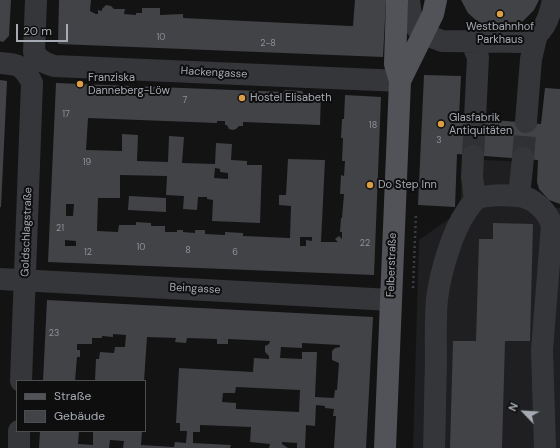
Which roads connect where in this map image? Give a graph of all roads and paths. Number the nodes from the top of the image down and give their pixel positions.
1 (36, 0) edge
2 (397, 0) edge
3 (409, 0) edge
4 (436, 0) edge
5 (553, 0) edge
6 (424, 34) junction
7 (537, 34) junction
8 (471, 41) junction
9 (0, 63) edge
10 (400, 81) junction
11 (475, 118) tunnel mouth
12 (526, 122) tunnel mouth
13 (473, 156) tunnel mouth
14 (523, 158) tunnel mouth
15 (519, 196) junction
16 (475, 200) junction
17 (0, 279) edge
18 (25, 280) junction
19 (391, 300) junction
20 (21, 380) edge
21 (19, 432) edge
22 (19, 448) edge
23 (385, 448) edge
24 (434, 448) edge
25 (545, 448) edge

1 - 10 street, Hackengasse
2 - 10 main road, Felberstraße
3 - 6 street
4 - 6 main road, Felberstraße
5 - 7 street
6 - 8 street
6 - 10 main road, Felberstraße
7 - 8 street
7 - 12 street
8 - 11 street
9 - 18 street, Goldschlagstraße
10 - 19 main road, Felberstraße
13 - 16 street
14 - 15 street
15 - 16 street
15 - 25 street
16 - 24 street
17 - 18 street, Beingasse
18 - 19 street, Beingasse
18 - 20 street, Goldschlagstraße
19 - 23 main road, Felberstraße
21 - 22 street

